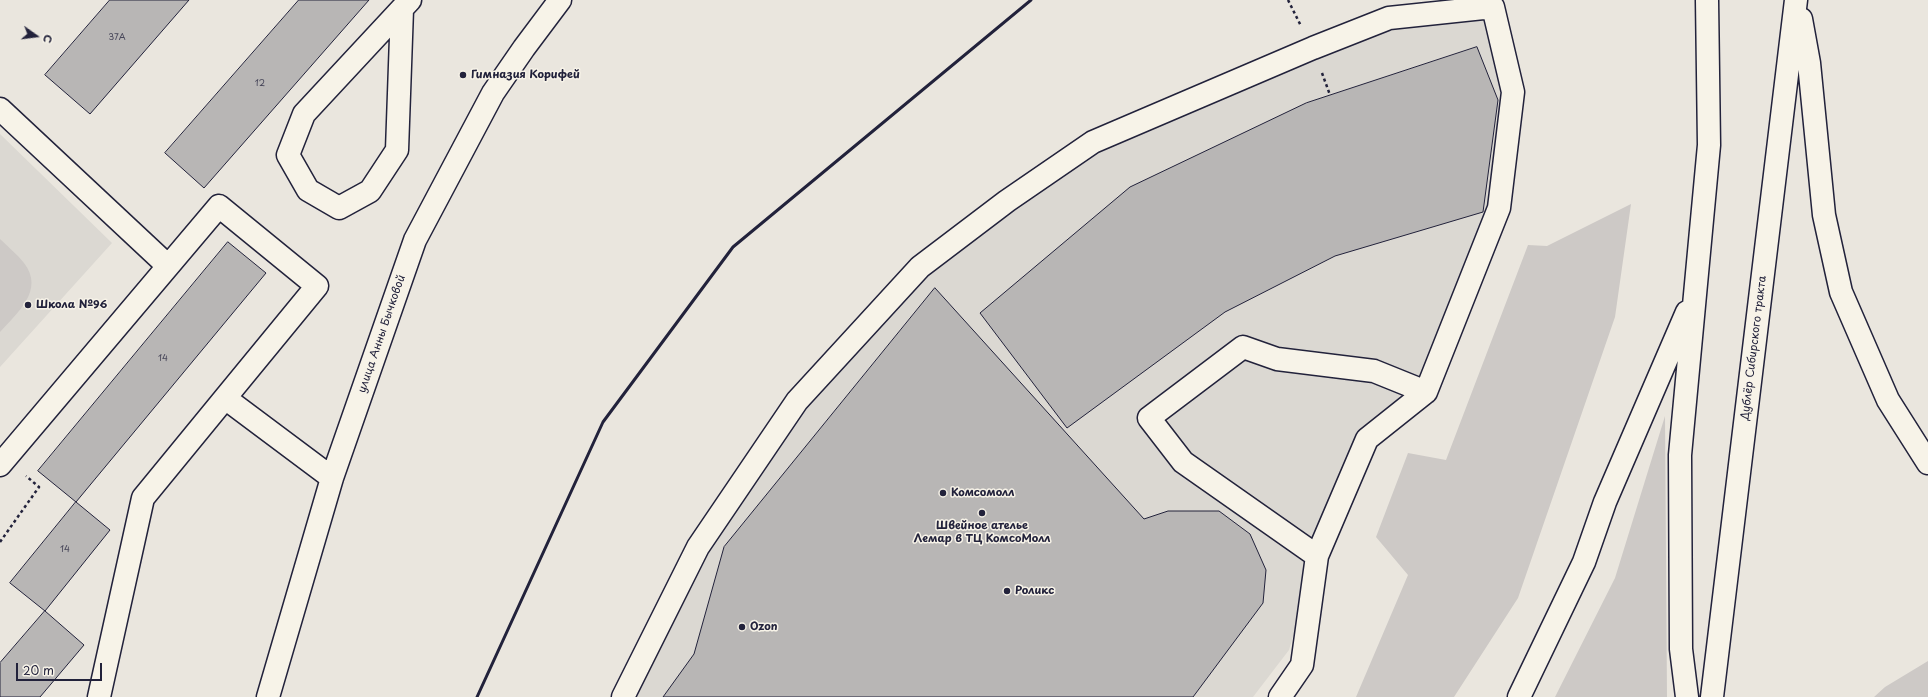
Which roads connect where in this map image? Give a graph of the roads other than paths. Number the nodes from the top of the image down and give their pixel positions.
1 (560, 0) edge
2 (1707, 0) edge
3 (1797, 0) edge
4 (406, 4) edge
5 (0, 109) edge
6 (168, 266) junction
7 (1695, 294) junction
8 (1426, 392) junction
9 (225, 398) junction
10 (3, 461) edge
11 (1928, 463) edge
12 (332, 478) junction
13 (1317, 556) junction
14 (98, 697) edge
15 (268, 697) edge
16 (623, 697) edge
17 (1280, 697) edge
18 (1519, 697) edge
19 (1687, 697) edge
20 (1712, 697) edge

1 - 12 main road, улица Анны Бычковой
2 - 7 main road
3 - 11 main road
3 - 20 main road, Дублёр Сибирского тракта
4 - 4 main road
5 - 6 main road
6 - 9 main road
6 - 10 main road
7 - 18 main road
7 - 19 main road
8 - 13 main road
8 - 13 main road
8 - 16 main road
9 - 12 main road
9 - 14 main road
12 - 15 main road, улица Анны Бычковой
13 - 17 main road

